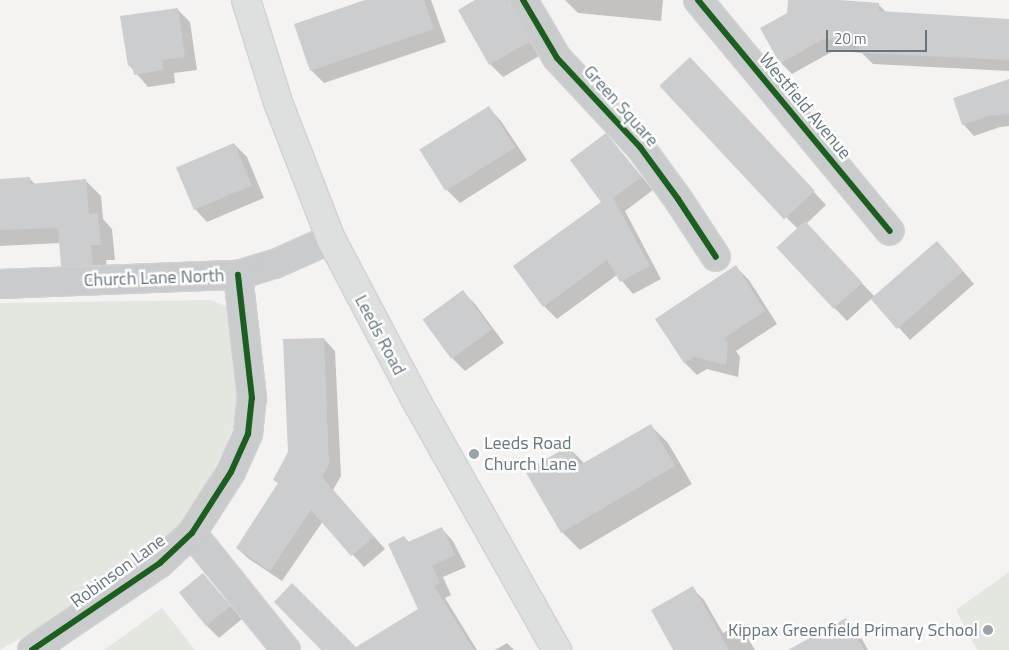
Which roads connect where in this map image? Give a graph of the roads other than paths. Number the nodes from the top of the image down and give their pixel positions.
1 (246, 0) edge
2 (524, 0) edge
3 (698, 0) edge
4 (890, 231) dead end
5 (331, 239) junction
6 (716, 257) dead end
7 (238, 275) junction
8 (0, 284) edge
9 (192, 533) junction
10 (32, 650) edge
11 (286, 650) edge
12 (558, 650) edge

1 - 5 main road, Leeds Road
2 - 6 street, Green Square
3 - 4 street, Westfield Avenue
5 - 7 street, Church Lane North
5 - 12 main road, Leeds Road
7 - 8 street, Church Lane North
7 - 9 street, Robinson Lane
9 - 10 street, Robinson Lane
9 - 11 street, Robinson Lane

